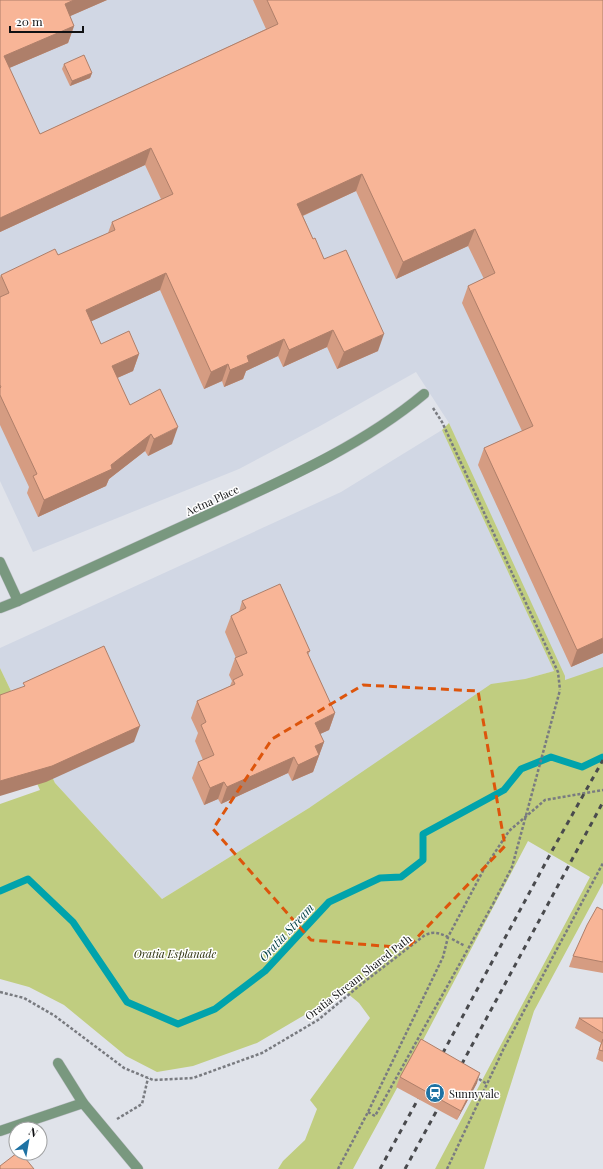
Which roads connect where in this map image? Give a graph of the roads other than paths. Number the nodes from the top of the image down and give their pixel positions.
1 (424, 394) road end
2 (0, 562) edge
3 (18, 602) junction
4 (0, 608) edge
5 (58, 1062) dead end
6 (84, 1103) junction
7 (0, 1131) edge
8 (138, 1169) edge

1 - 3 street, Aetna Place
2 - 3 street
3 - 4 street, Aetna Place
5 - 6 street
6 - 7 street
6 - 8 street

